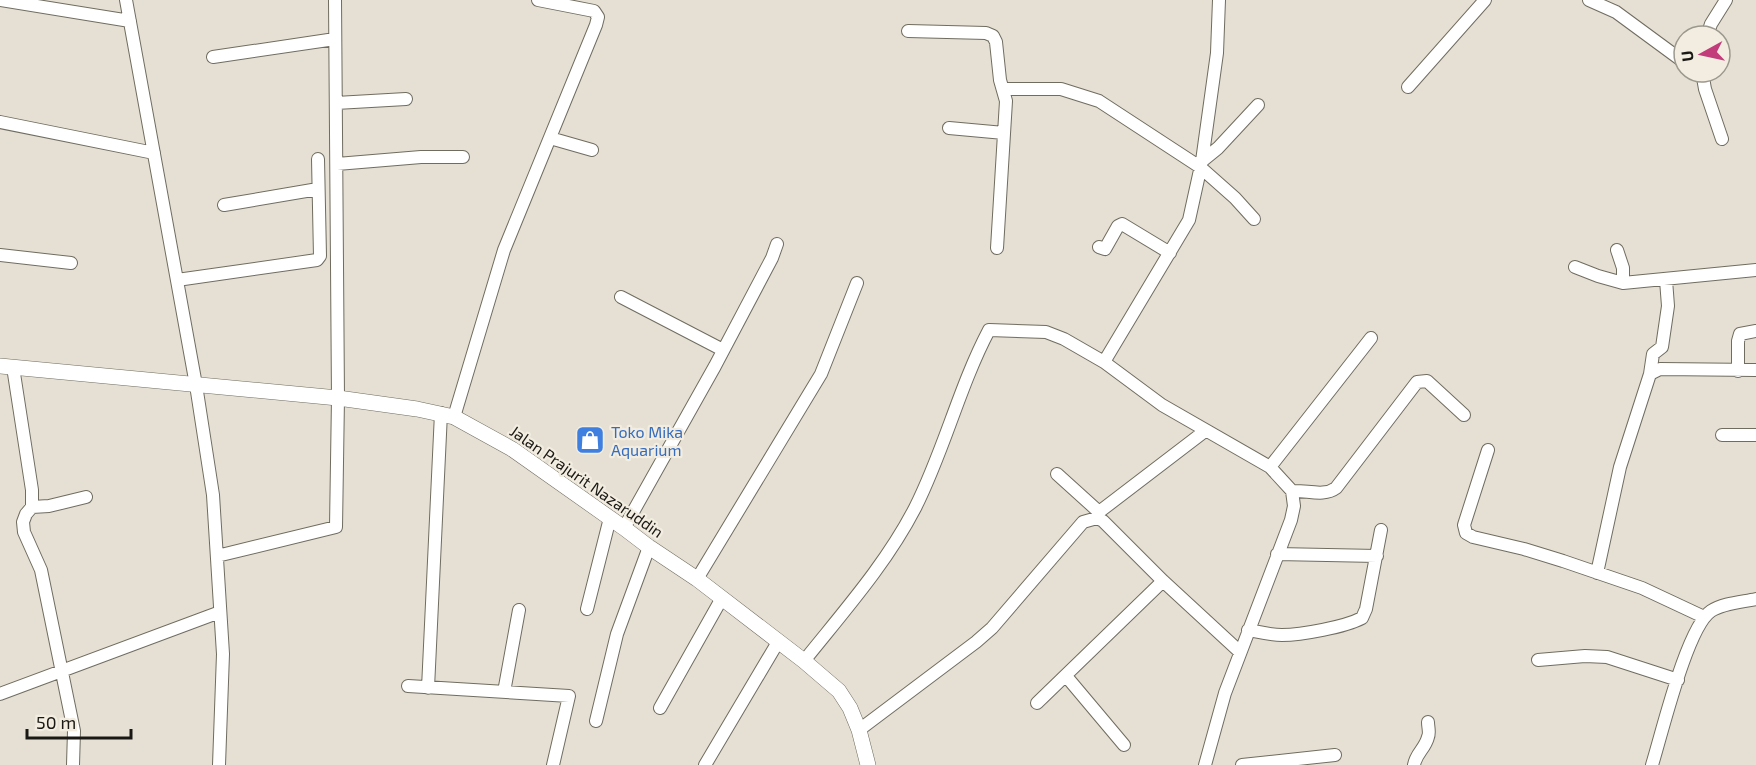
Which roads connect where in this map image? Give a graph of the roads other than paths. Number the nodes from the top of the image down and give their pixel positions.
1 (0, 0) edge
2 (126, 0) edge
3 (335, 0) edge
4 (538, 0) edge
5 (1219, 0) edge
6 (1485, 0) edge
7 (1588, 0) edge
8 (1726, 0) edge
9 (130, 21) junction
10 (1711, 24) edge
11 (908, 31) dead end
12 (335, 39) junction
13 (1672, 53) edge
14 (213, 57) dead end
15 (1704, 84) edge
16 (1408, 87) dead end
17 (1003, 89) junction
18 (406, 99) dead end
19 (336, 104) junction
20 (1258, 105) dead end
21 (0, 122) edge
22 (949, 128) dead end
23 (1004, 133) junction
24 (550, 138) junction
25 (1722, 139) dead end
26 (592, 150) dead end
27 (154, 153) junction
28 (464, 157) dead end
29 (318, 159) dead end
30 (337, 164) junction
31 (1201, 164) junction
32 (318, 189) junction
33 (224, 205) dead end
34 (1254, 219) dead end
35 (777, 244) dead end
36 (1099, 247) dead end
37 (998, 248) dead end
38 (1617, 250) dead end
39 (1170, 253) junction
40 (0, 255) edge
41 (71, 263) dead end
42 (1575, 267) dead end
43 (1756, 270) edge
44 (1666, 279) junction
45 (177, 280) junction
46 (857, 283) dead end
47 (1623, 283) junction
48 (621, 297) dead end
49 (1756, 331) edge
50 (1371, 338) dead end
51 (723, 350) junction
52 (1104, 362) junction
53 (7, 367) edge
54 (1756, 370) edge
55 (1738, 371) junction
56 (1650, 374) junction
57 (196, 385) junction
58 (338, 398) junction
59 (447, 415) junction
60 (1464, 415) dead end
61 (1205, 431) junction
62 (1722, 435) dead end
63 (1756, 435) edge
64 (1488, 450) dead end
65 (1270, 467) junction
66 (1057, 474) dead end
67 (1292, 491) junction
68 (86, 497) dead end
69 (32, 507) junction
70 (1098, 515) junction
71 (609, 518) junction
72 (624, 528) junction
73 (1381, 530) dead end
74 (649, 547) junction
75 (1277, 554) junction
76 (217, 556) junction
77 (1377, 556) junction
78 (1597, 573) junction
79 (697, 579) junction
80 (1163, 582) junction
81 (722, 598) junction
82 (1756, 599) edge
83 (587, 609) dead end
84 (519, 610) dead end
85 (220, 612) junction
86 (1704, 617) junction
87 (1248, 630) junction
88 (778, 642) junction
89 (1240, 652) junction
90 (1538, 660) dead end
91 (804, 661) junction
92 (61, 672) junction
93 (1066, 675) junction
94 (1678, 680) junction
95 (408, 686) dead end
96 (428, 688) junction
97 (504, 692) junction
98 (0, 694) edge
99 (1037, 703) dead end
100 (660, 708) dead end
101 (596, 721) dead end
102 (1428, 722) dead end
103 (858, 730) junction
104 (1124, 745) dead end
105 (1335, 755) dead end
106 (73, 765) edge
107 (219, 765) edge
108 (553, 765) edge
109 (705, 765) edge
110 (868, 765) edge
111 (1205, 765) edge
112 (1242, 765) edge
113 (1414, 765) edge
114 (1652, 765) edge

1 - 9 street
2 - 9 street
3 - 12 street
4 - 24 street
5 - 31 street
6 - 16 street
7 - 13 street
8 - 10 street
9 - 27 street
11 - 17 street
12 - 14 street
12 - 19 street
15 - 25 street
17 - 23 street
17 - 31 street
18 - 19 street
19 - 30 street
20 - 31 street
21 - 27 street
22 - 23 street
23 - 37 street
24 - 26 street
24 - 59 street
27 - 45 street
28 - 30 street
29 - 32 street
30 - 58 street
31 - 34 street
31 - 39 street
32 - 33 street
32 - 45 street
35 - 51 street
36 - 39 street
38 - 47 street
39 - 52 street
40 - 41 street
42 - 47 street
43 - 44 street
44 - 47 street
44 - 56 street
45 - 57 street
46 - 79 street
48 - 51 street
49 - 55 street
50 - 65 street
51 - 72 street
52 - 61 street
52 - 91 street
53 - 57 street, Jalan Prajurit Nazaruddin
53 - 69 street
54 - 55 street
55 - 56 street
56 - 78 street
57 - 58 street, Jalan Prajurit Nazaruddin
57 - 76 street
58 - 59 street, Jalan Prajurit Nazaruddin
58 - 76 street
59 - 71 street, Jalan Prajurit Nazaruddin
59 - 96 street
60 - 67 street
61 - 65 street
61 - 70 street
62 - 63 street
64 - 78 street
65 - 67 street
66 - 70 street
67 - 75 street
68 - 69 street
69 - 92 street
70 - 80 street
70 - 103 street
71 - 72 street, Jalan Prajurit Nazaruddin
71 - 83 street
72 - 74 street, Jalan Prajurit Nazaruddin
73 - 77 street
74 - 79 street, Jalan Prajurit Nazaruddin
74 - 101 street
75 - 77 street
75 - 87 street
76 - 85 street
77 - 87 street
78 - 86 street
79 - 81 street, Jalan Prajurit Nazaruddin
80 - 89 street
80 - 93 street
81 - 88 street, Jalan Prajurit Nazaruddin
81 - 100 street
82 - 86 street
84 - 97 street
85 - 92 street
85 - 107 street
86 - 94 street
87 - 89 street
88 - 91 street, Jalan Prajurit Nazaruddin
88 - 109 street
89 - 111 street
90 - 94 street
91 - 103 street, Jalan Prajurit Nazaruddin
92 - 98 street
92 - 106 street
93 - 99 street
93 - 104 street
94 - 114 street
95 - 96 street
96 - 97 street
97 - 108 street
102 - 113 street
103 - 110 street, Jalan Prajurit Nazaruddin
105 - 112 street

